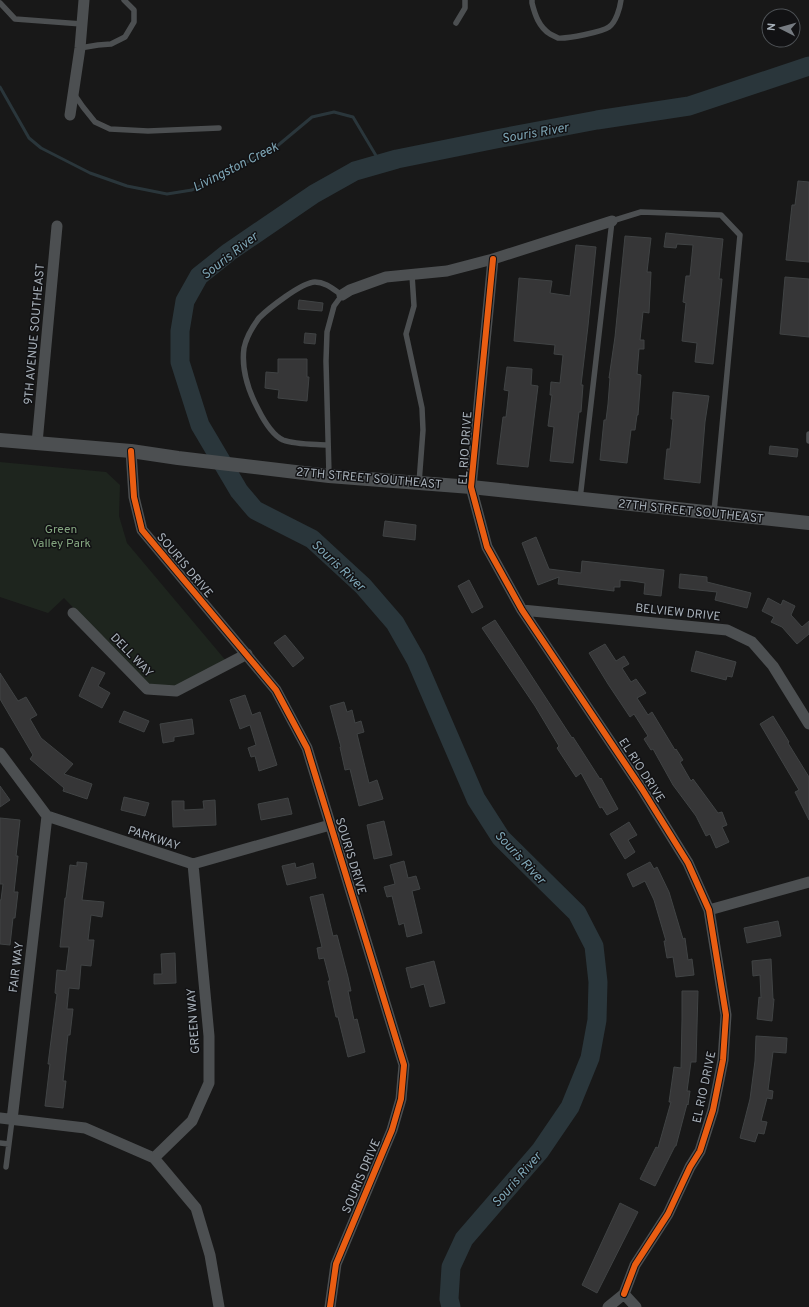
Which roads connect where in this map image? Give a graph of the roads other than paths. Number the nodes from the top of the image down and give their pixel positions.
1 (84, 0) edge
2 (124, 0) edge
3 (466, 0) edge
4 (532, 0) edge
5 (621, 0) edge
6 (0, 4) edge
7 (456, 23) dead end
8 (82, 24) junction
9 (80, 48) junction
10 (73, 92) junction
11 (70, 115) dead end
12 (219, 128) dead end
13 (612, 222) junction
14 (57, 226) dead end
15 (493, 259) junction
16 (412, 275) junction
17 (342, 295) junction
18 (809, 434) edge
19 (0, 440) edge
20 (809, 441) edge
21 (37, 444) junction
22 (328, 446) junction
23 (131, 451) junction
24 (329, 476) junction
25 (419, 483) junction
26 (471, 487) junction
27 (580, 499) junction
28 (714, 514) junction
29 (809, 523) edge
30 (522, 610) junction
31 (73, 613) dead end
32 (246, 654) junction
33 (809, 724) edge
34 (0, 753) edge
35 (46, 816) junction
36 (330, 825) junction
37 (193, 864) junction
38 (809, 882) edge
39 (709, 910) junction
40 (0, 1118) edge
41 (12, 1120) junction
42 (0, 1143) edge
43 (9, 1144) junction
44 (154, 1158) junction
45 (6, 1167) dead end
46 (624, 1294) junction
47 (219, 1307) edge
48 (330, 1307) edge
49 (608, 1307) edge
50 (636, 1307) edge

1 - 8 street
2 - 9 lane
3 - 7 lane
4 - 5 lane
6 - 8 lane
8 - 9 street
9 - 10 street
10 - 11 street
10 - 12 lane
13 - 15 street
13 - 27 lane
13 - 28 lane
14 - 21 street, 9TH AVENUE SOUTHEAST
15 - 16 street
15 - 26 street, EL RIO DRIVE
16 - 17 street
16 - 25 lane
17 - 22 lane
17 - 22 lane
18 - 20 lane
19 - 21 street, 27TH STREET SOUTHEAST
21 - 23 street, 27TH STREET SOUTHEAST
22 - 24 lane
23 - 24 street, 27TH STREET SOUTHEAST
23 - 32 street, SOURIS DRIVE
24 - 25 street, 27TH STREET SOUTHEAST
25 - 26 street, 27TH STREET SOUTHEAST
26 - 27 street, 27TH STREET SOUTHEAST
26 - 30 street, EL RIO DRIVE
27 - 28 street, 27TH STREET SOUTHEAST
28 - 29 street, 27TH STREET SOUTHEAST
30 - 33 street, BELVIEW DRIVE
30 - 39 street, EL RIO DRIVE
31 - 32 street, DELL WAY
32 - 36 street, SOURIS DRIVE
34 - 35 street
35 - 37 street, PARKWAY
35 - 41 street, FAIR WAY
36 - 37 street
36 - 48 street, SOURIS DRIVE
37 - 44 street, GREEN WAY
38 - 39 street
39 - 46 street, EL RIO DRIVE
40 - 41 street
41 - 43 lane
41 - 44 street
42 - 43 lane
43 - 45 lane
44 - 47 street
46 - 49 street, EL RIO DRIVE
46 - 50 street

